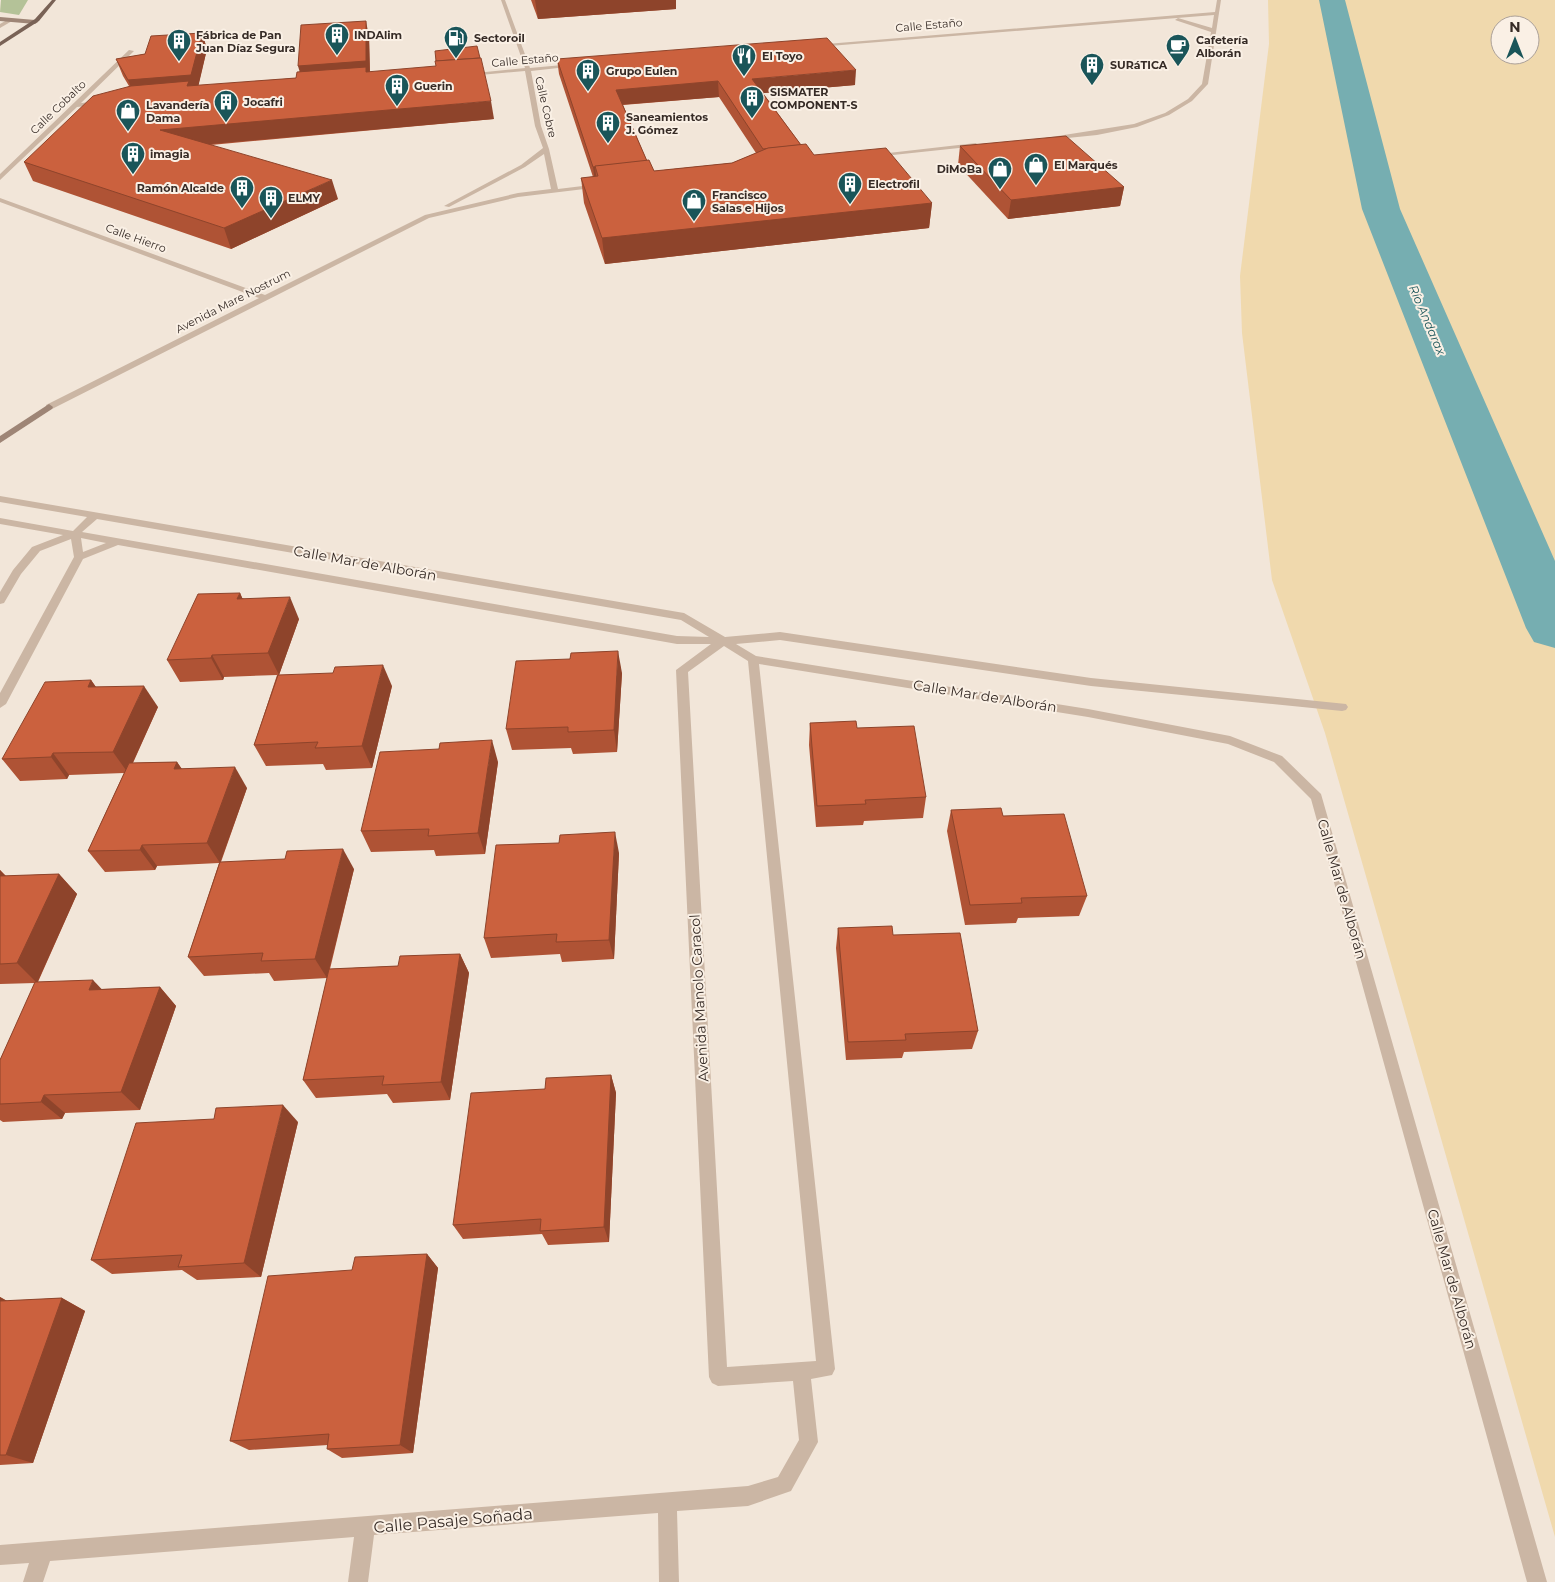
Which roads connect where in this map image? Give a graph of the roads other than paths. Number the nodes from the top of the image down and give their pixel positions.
1 (54, 0) edge
2 (503, 0) edge
3 (1219, 0) edge
4 (1217, 13) junction
5 (1158, 18) junction
6 (0, 19) edge
7 (9, 21) junction
8 (35, 22) junction
9 (0, 26) edge
10 (1214, 31) junction
11 (0, 44) edge
12 (813, 46) edge
13 (132, 51) dead end
14 (577, 66) edge
15 (528, 70) junction
16 (459, 75) edge
17 (114, 102) edge
18 (75, 105) junction
19 (1040, 139) edge
20 (982, 144) edge
21 (546, 149) junction
22 (866, 156) edge
23 (0, 178) edge
24 (604, 185) edge
25 (555, 191) junction
26 (0, 200) edge
27 (427, 216) junction
28 (264, 297) junction
29 (49, 407) junction
30 (0, 430) edge
31 (0, 440) edge
32 (0, 500) edge
33 (94, 516) junction
34 (0, 520) edge
35 (37, 527) junction
36 (75, 534) junction
37 (118, 541) junction
38 (36, 549) junction
39 (79, 557) junction
40 (0, 601) edge
41 (724, 642) junction
42 (753, 660) junction
43 (0, 704) edge
44 (1342, 707) dead end
45 (802, 1371) junction
46 (667, 1502) junction
47 (365, 1527) junction
48 (43, 1552) junction
49 (0, 1555) edge
50 (34, 1582) edge
51 (358, 1582) edge
52 (669, 1582) edge
53 (1538, 1582) edge

1 - 8 main road
2 - 15 street, Calle Cobre
3 - 4 street
4 - 5 street, Calle Estaño
4 - 10 street
5 - 10 street
5 - 12 street, Calle Estaño
6 - 7 street
7 - 8 street
7 - 9 street
8 - 11 main road
10 - 19 street
13 - 18 street, Calle Cobalto
14 - 15 street, Calle Estaño
15 - 16 street, Calle Estaño
15 - 21 street, Calle Cobre
17 - 18 street
18 - 23 street, Calle Cobalto
20 - 22 street
21 - 25 street, Calle Cobre
21 - 27 street, Avenida Mare Nostrum
24 - 25 street, Avenida Mare Nostrum
25 - 27 street, Avenida Mare Nostrum
26 - 28 street, Calle Hierro
27 - 28 street, Avenida Mare Nostrum
28 - 29 street, Avenida Mare Nostrum
29 - 30 street, Avenida Mare Nostrum
29 - 31 street, Avenida Mare Nostrum
32 - 33 street, Calle Mar de Alborán
33 - 36 street
33 - 41 street, Calle Mar de Alborán
34 - 35 street, Calle Mar de Alborán
35 - 36 street, Calle Mar de Alborán
35 - 38 street
36 - 37 street, Calle Mar de Alborán
36 - 38 street
36 - 39 street
37 - 39 street
37 - 41 street, Calle Mar de Alborán
38 - 40 street
39 - 43 street
41 - 42 street, Calle Mar de Alborán
41 - 44 street
41 - 45 street, Avenida Manolo Caracol
42 - 45 street
42 - 53 street, Calle Mar de Alborán
45 - 46 street, Calle Pasaje Soñada
46 - 47 street, Calle Pasaje Soñada
46 - 52 street
47 - 48 street, Calle Pasaje Soñada
47 - 51 street
48 - 49 street, Calle Pasaje Soñada
48 - 50 street

